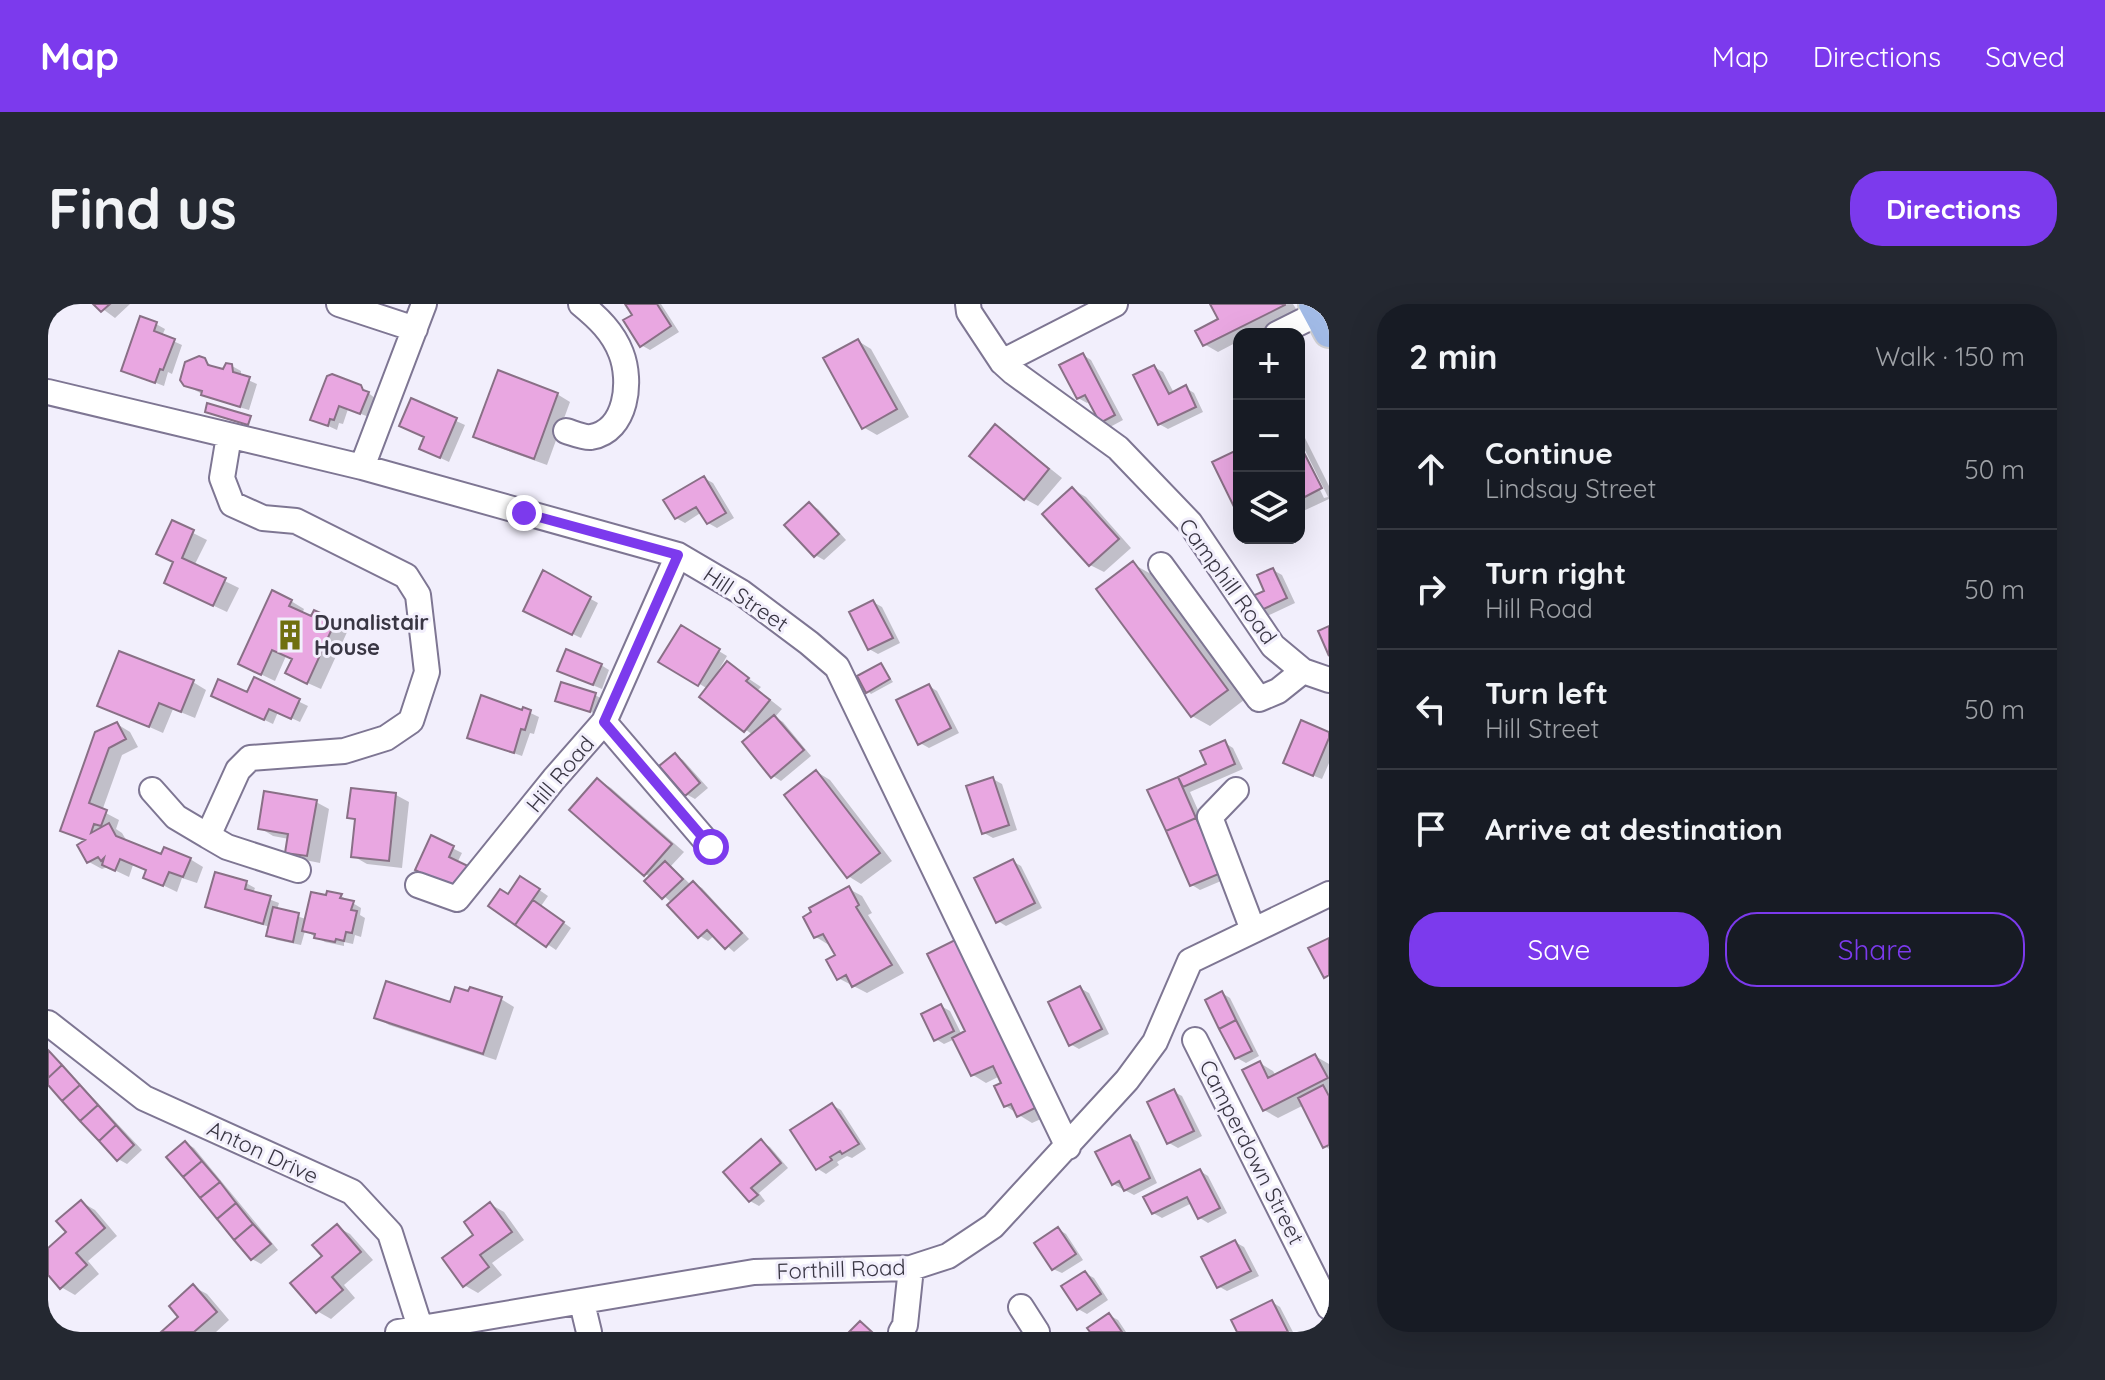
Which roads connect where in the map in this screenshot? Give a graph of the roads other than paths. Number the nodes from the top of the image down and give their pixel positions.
1 (339, 304) edge
2 (424, 304) edge
3 (581, 304) edge
4 (968, 304) edge
5 (1115, 304) edge
6 (1321, 316) edge
7 (1292, 328) edge
8 (415, 329) junction
9 (1002, 362) junction
10 (48, 392) edge
11 (566, 431) dead end
12 (229, 436) junction
13 (362, 467) junction
14 (678, 555) junction
15 (1161, 565) dead end
16 (1303, 671) junction
17 (1329, 680) edge
18 (604, 722) junction
19 (152, 790) dead end
20 (1236, 790) dead end
21 (208, 836) junction
22 (711, 847) dead end
23 (298, 870) dead end
24 (418, 885) dead end
25 (1329, 894) edge
26 (1253, 930) junction
27 (48, 1023) edge
28 (1195, 1040) dead end
29 (1068, 1147) junction
30 (911, 1268) junction
31 (582, 1303) junction
32 (1021, 1307) dead end
33 (1329, 1307) edge
34 (409, 1330) edge
35 (589, 1332) edge
36 (901, 1332) edge
37 (1037, 1332) edge

1 - 8 street
2 - 8 street
3 - 11 street
4 - 9 street, Camphill Road
5 - 9 street
6 - 7 street
8 - 13 street
9 - 16 street, Camphill Road
10 - 12 street, Hill Street
12 - 13 street, Hill Street
12 - 21 street
13 - 14 street, Hill Street
14 - 18 street, Hill Road
14 - 29 street, Hill Street
15 - 16 street
16 - 17 street, Camphill Road
18 - 22 street
18 - 24 street, Hill Road
19 - 21 street
20 - 26 street
21 - 23 street
25 - 26 street
26 - 29 street, Forthill Road
27 - 34 street, Anton Drive
28 - 33 street, Camperdown Street
29 - 30 street, Forthill Road
30 - 31 street, Forthill Road
30 - 36 street
31 - 34 street, Forthill Road
31 - 35 street
32 - 37 street

